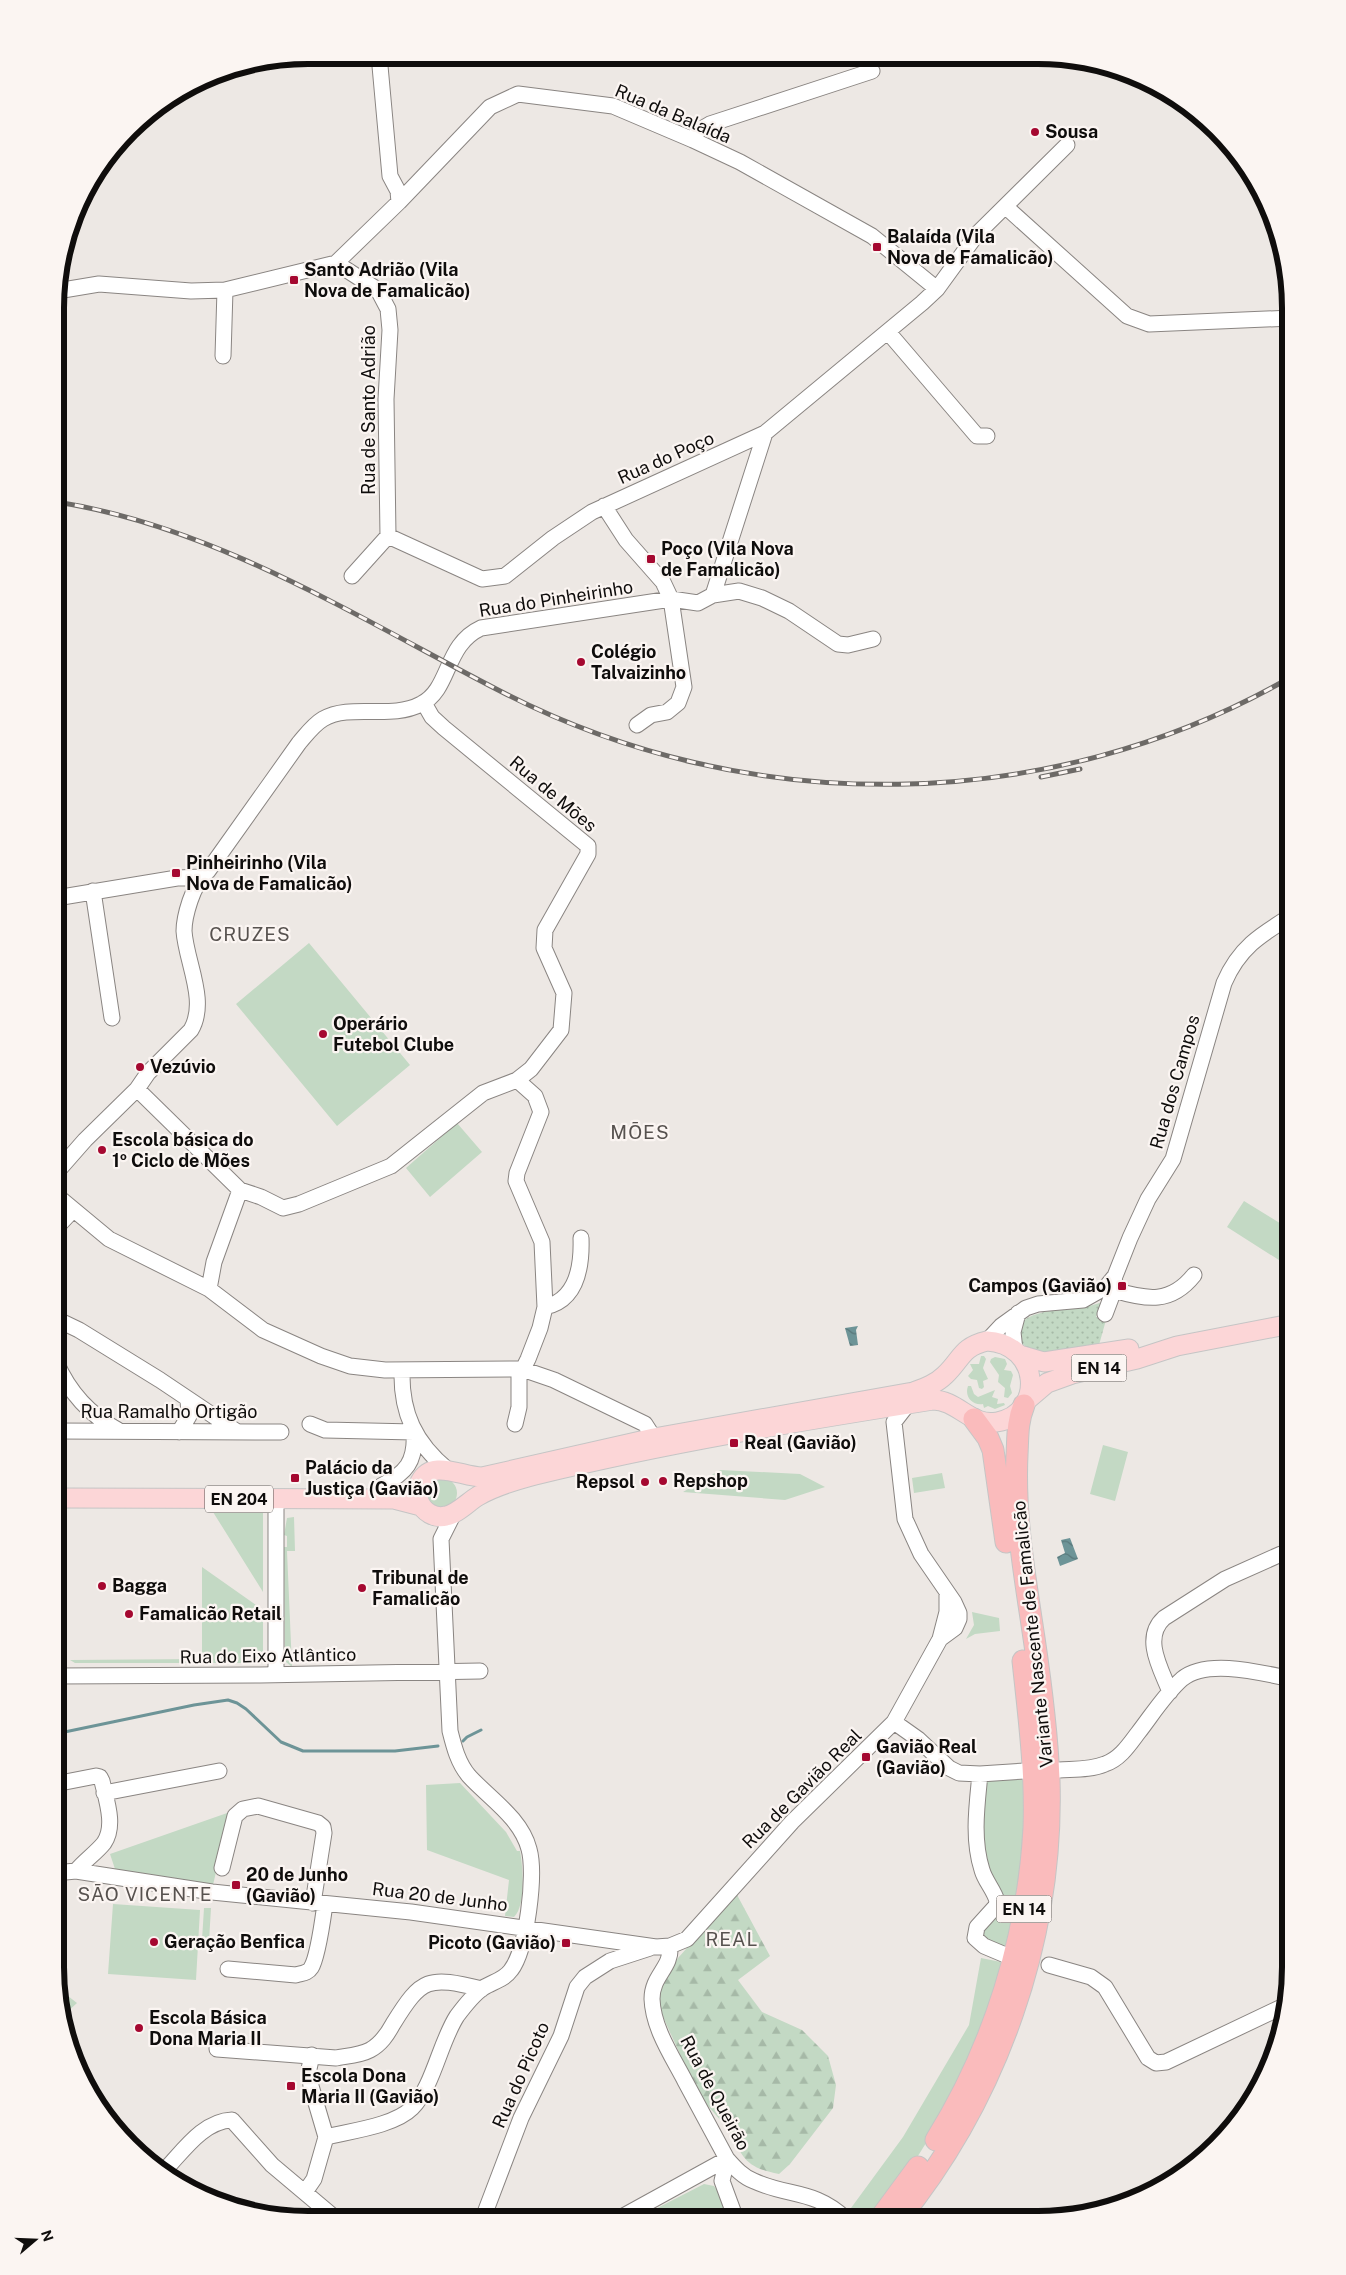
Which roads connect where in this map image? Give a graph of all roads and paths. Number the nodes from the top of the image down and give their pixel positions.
1 (380, 64) edge
2 (872, 70) dead end
3 (694, 140) junction
4 (1067, 145) dead end
5 (399, 202) junction
6 (1006, 207) junction
7 (336, 263) junction
8 (936, 289) junction
9 (64, 290) edge
10 (225, 290) junction
11 (1282, 318) edge
12 (888, 332) junction
13 (223, 356) dead end
14 (765, 433) junction
15 (987, 436) dead end
16 (604, 506) junction
17 (388, 536) junction
18 (352, 576) dead end
19 (713, 595) junction
20 (671, 599) junction
21 (873, 639) dead end
22 (424, 703) junction
23 (637, 724) dead end
24 (201, 877) junction
25 (93, 892) junction
26 (64, 897) edge
27 (1282, 922) edge
28 (112, 1018) dead end
29 (517, 1080) junction
30 (137, 1089) junction
31 (64, 1165) edge
32 (240, 1190) junction
33 (64, 1202) edge
34 (73, 1210) junction
35 (64, 1220) edge
36 (582, 1238) dead end
37 (1194, 1275) dead end
38 (1112, 1285) junction
39 (209, 1289) junction
40 (545, 1307) junction
41 (1018, 1313) junction
42 (1105, 1314) dead end
43 (64, 1326) edge
44 (1282, 1326) edge
45 (987, 1341) junction
46 (1177, 1346) junction
47 (1018, 1352) junction
48 (953, 1366) junction
49 (522, 1369) junction
50 (402, 1371) junction
51 (64, 1377) edge
52 (188, 1399) junction
53 (1025, 1402) junction
54 (908, 1404) junction
55 (88, 1409) junction
56 (877, 1410) junction
57 (967, 1415) junction
58 (894, 1422) junction
59 (310, 1424) dead end
60 (515, 1424) dead end
61 (82, 1430) junction
62 (64, 1431) edge
63 (236, 1431) junction
64 (122, 1432) junction
65 (179, 1432) junction
66 (281, 1432) dead end
67 (414, 1432) junction
68 (654, 1438) junction
69 (452, 1472) junction
70 (419, 1485) junction
71 (64, 1486) edge
72 (381, 1486) junction
73 (64, 1498) edge
74 (276, 1499) junction
75 (424, 1508) junction
76 (457, 1511) junction
77 (441, 1540) junction
78 (1281, 1554) dead end
79 (447, 1671) junction
80 (480, 1671) dead end
81 (276, 1675) junction
82 (64, 1676) edge
83 (1282, 1677) edge
84 (1170, 1692) junction
85 (894, 1722) junction
86 (1059, 1770) dead end
87 (219, 1771) dead end
88 (1025, 1771) dead end
89 (980, 1774) junction
90 (64, 1782) edge
91 (104, 1793) junction
92 (222, 1868) dead end
93 (76, 1871) junction
94 (64, 1872) edge
95 (319, 1904) junction
96 (526, 1927) junction
97 (623, 1942) junction
98 (663, 1946) junction
99 (1003, 1954) dead end
100 (610, 1961) junction
101 (1049, 1965) dead end
102 (228, 1969) dead end
103 (482, 1989) junction
104 (1279, 2008) edge
105 (217, 2049) dead end
106 (312, 2056) junction
107 (326, 2137) junction
108 (727, 2160) junction
109 (168, 2167) edge
110 (304, 2192) junction
111 (327, 2211) edge
112 (486, 2211) edge
113 (633, 2211) edge
114 (733, 2211) edge
115 (834, 2211) edge
116 (886, 2211) edge
117 (904, 2211) edge

1 - 5 street
2 - 3 street
3 - 5 street, Rua da Balaída
3 - 8 street, Rua da Balaída
4 - 6 street, Rua do Poço
5 - 7 street, Rua da Balaída
6 - 8 street, Rua do Poço
6 - 11 street
7 - 10 street
7 - 17 street, Rua de Santo Adrião
8 - 12 street, Rua do Poço
9 - 10 street
10 - 13 street
12 - 14 street, Rua do Poço
12 - 15 street
14 - 16 street, Rua do Poço
14 - 19 street
16 - 17 street, Rua do Poço
16 - 20 street
17 - 18 street
19 - 20 street, Rua do Pinheirinho
19 - 21 street, Rua do Pinheirinho
20 - 22 street, Rua do Pinheirinho
20 - 23 street
22 - 24 street
22 - 29 street, Rua de Mões
24 - 25 street
24 - 30 street
25 - 26 street
25 - 28 street
27 - 38 street, Rua dos Campos
29 - 32 street
29 - 40 street
30 - 31 street
30 - 32 street
32 - 39 street
33 - 34 street
34 - 35 street
34 - 39 street
36 - 40 street
37 - 38 street
38 - 41 street
38 - 42 street, Rua dos Campos
39 - 50 street
40 - 49 street
41 - 45 street
41 - 47 street
43 - 52 street
44 - 46 main road, EN 14
45 - 47 main road, EN 14
45 - 48 main road
46 - 47 main road, EN 14
46 - 53 main road, EN 14
47 - 53 main road, EN 14
48 - 57 main road, EN 14
48 - 68 main road
49 - 50 street
49 - 60 street
49 - 68 street
50 - 67 street
51 - 55 street
52 - 63 street
52 - 65 street
53 - 57 main road, EN 14
53 - 117 highway, Variante Nascente de Famalicão / EN 14
54 - 56 main road
54 - 57 main road
54 - 58 street
55 - 61 street
55 - 64 street
56 - 58 street
56 - 76 main road
57 - 116 highway, Variante Nascente de Famalicão / EN 14
58 - 85 street, Rua de Gavião Real
59 - 67 street
61 - 62 street, Rua Ramalho Ortigão
61 - 64 street, Rua Ramalho Ortigão
63 - 65 street, Rua Ramalho Ortigão
63 - 66 street, Rua Ramalho Ortigão
64 - 65 street, Rua Ramalho Ortigão
67 - 69 street
67 - 72 street
68 - 69 main road
69 - 70 main road
69 - 76 main road
70 - 72 main road, EN 204
70 - 75 main road
71 - 72 main road, EN 204
73 - 74 main road, EN 204
74 - 75 main road, EN 204
74 - 81 street
75 - 76 main road, EN 204
75 - 77 street
76 - 77 street
77 - 79 street
78 - 84 street
79 - 80 street, Rua do Eixo Atlântico
79 - 81 street, Rua do Eixo Atlântico
79 - 96 street
81 - 82 street, Rua do Eixo Atlântico
83 - 84 street
84 - 86 street
85 - 89 street
85 - 98 street, Rua de Gavião Real
87 - 91 street
88 - 89 street
89 - 99 street
90 - 91 street
91 - 93 street
92 - 95 street
93 - 94 street, Rua 20 de Junho
93 - 95 street, Rua 20 de Junho
95 - 96 street, Rua 20 de Junho
95 - 102 street
96 - 97 street, Rua 20 de Junho
96 - 103 street
97 - 98 street, Rua 20 de Junho
97 - 100 street, Rua do Picoto
98 - 100 street, Rua do Picoto
98 - 108 street, Rua de Queirão
100 - 112 street, Rua do Picoto
101 - 104 street
103 - 106 street
103 - 107 street
105 - 106 street
106 - 107 street
107 - 110 street
108 - 113 street
108 - 114 street
108 - 115 street, Rua de Queirão
109 - 110 street
110 - 111 street

